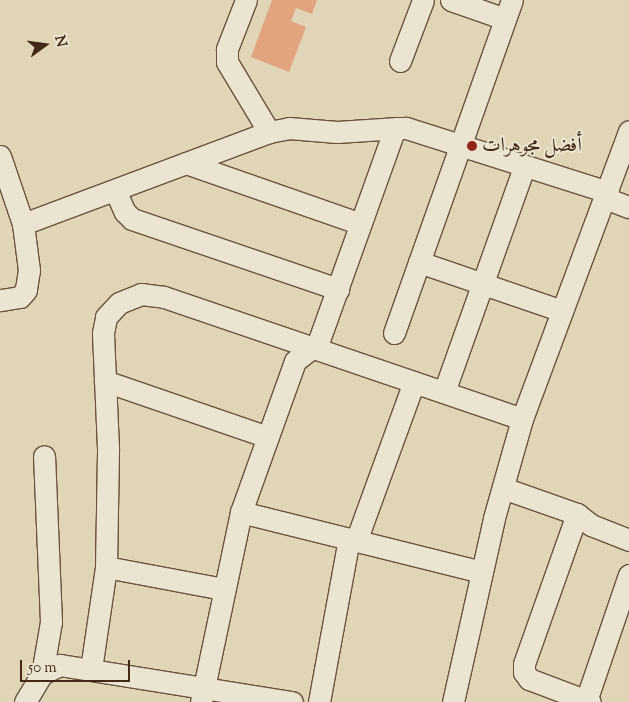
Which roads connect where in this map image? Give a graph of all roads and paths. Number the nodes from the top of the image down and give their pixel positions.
1 (246, 0) edge
2 (423, 0) edge
3 (451, 0) edge
4 (509, 10) edge
5 (400, 61) dead end
6 (398, 128) junction
7 (629, 131) edge
8 (269, 132) junction
9 (459, 146) junction
10 (0, 156) edge
11 (186, 163) junction
12 (524, 167) junction
13 (115, 190) junction
14 (613, 192) edge
15 (629, 207) edge
16 (23, 224) junction
17 (361, 224) junction
18 (419, 262) junction
19 (482, 284) junction
20 (338, 289) junction
21 (0, 300) edge
22 (562, 311) junction
23 (394, 333) dead end
24 (313, 348) junction
25 (105, 381) junction
26 (414, 382) junction
27 (444, 392) junction
28 (522, 418) junction
29 (268, 437) junction
30 (44, 456) dead end
31 (503, 488) junction
32 (242, 512) junction
33 (577, 514) junction
34 (353, 540) junction
35 (629, 540) edge
36 (106, 567) junction
37 (482, 572) junction
38 (629, 574) edge
39 (224, 589) junction
40 (91, 669) junction
41 (42, 674) junction
42 (203, 695) edge
43 (588, 701) edge
44 (25, 702) edge
45 (292, 702) edge
46 (319, 702) edge
47 (453, 702) edge

1 - 8 street
2 - 5 street
3 - 4 street
4 - 9 street
6 - 8 street
6 - 9 street
6 - 17 street
7 - 14 street
8 - 11 street
9 - 12 street
9 - 18 street
10 - 16 street
11 - 13 street
11 - 17 street
12 - 14 street
12 - 19 street
13 - 16 street
13 - 20 street
14 - 15 street
14 - 22 street
16 - 21 street
17 - 20 street
18 - 19 street
18 - 23 street
19 - 22 street
19 - 27 street
20 - 24 street
22 - 28 street
24 - 25 street
24 - 26 street
24 - 29 street
25 - 29 street
25 - 36 street
26 - 27 street
26 - 34 street
27 - 28 street
28 - 31 street
29 - 32 street
30 - 41 street
31 - 33 street
31 - 37 street
32 - 34 street
32 - 39 street
33 - 35 street
33 - 43 street
34 - 37 street
34 - 46 street
36 - 39 street
36 - 40 street
37 - 47 street
38 - 43 street
39 - 42 street
40 - 41 street
40 - 42 street
41 - 44 street
42 - 45 street

